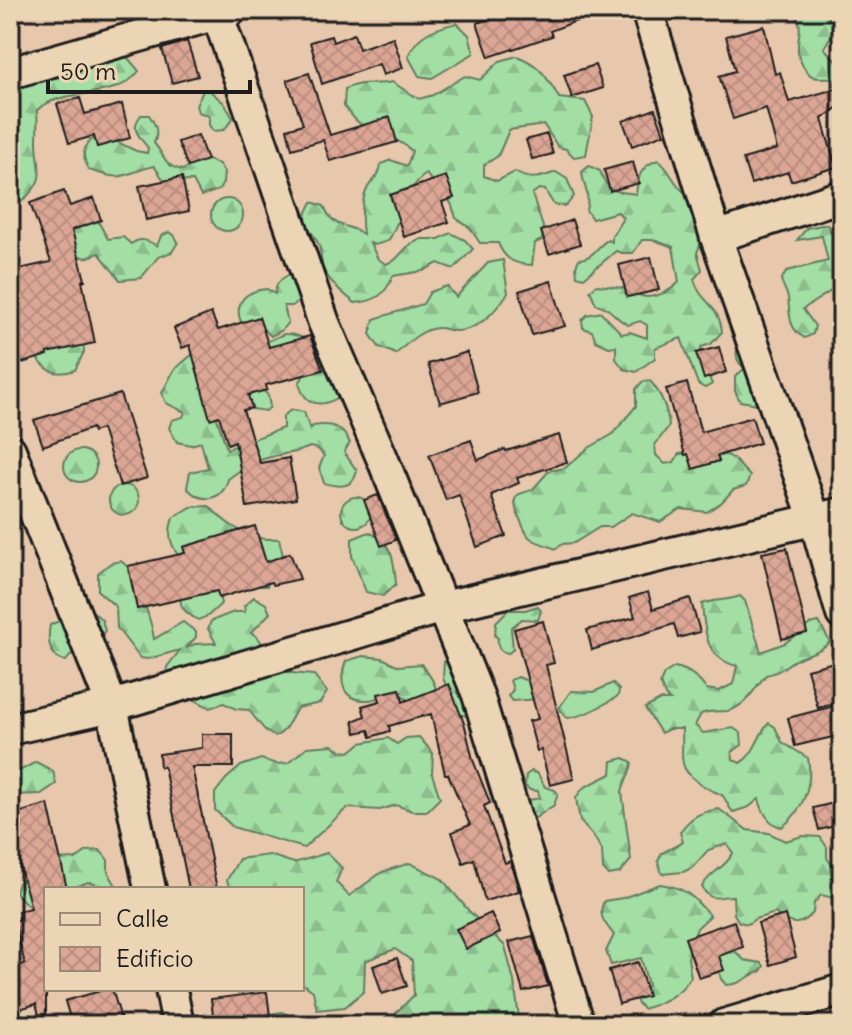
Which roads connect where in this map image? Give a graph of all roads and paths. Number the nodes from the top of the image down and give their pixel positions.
1 (647, 10) edge
2 (222, 11) edge
3 (10, 73) edge
4 (842, 196) edge
5 (716, 237) junction
6 (10, 450) edge
7 (828, 517) edge
8 (443, 607) junction
9 (842, 614) edge
10 (112, 706) junction
11 (10, 729) edge
12 (150, 887) edge
13 (842, 990) edge
14 (171, 991) edge
15 (178, 1025) edge
16 (579, 1025) edge
17 (724, 1025) edge

1 - 5 street
2 - 3 street
2 - 8 street
4 - 5 street
5 - 7 street
6 - 10 street
7 - 8 street
7 - 9 street
8 - 10 street
8 - 16 street
10 - 11 street
10 - 12 street
13 - 17 street
14 - 15 street

